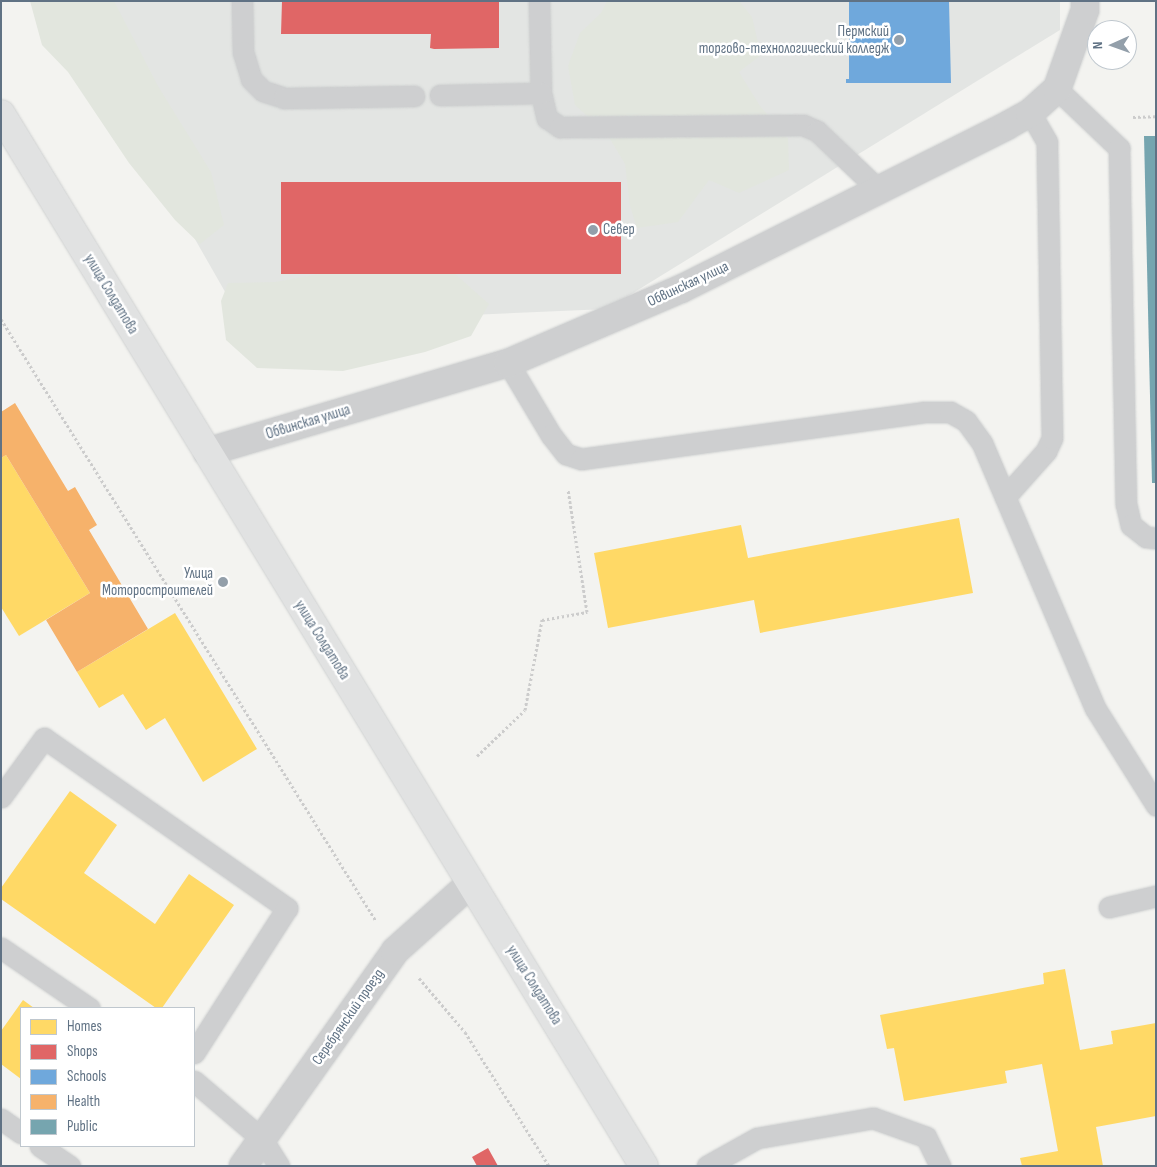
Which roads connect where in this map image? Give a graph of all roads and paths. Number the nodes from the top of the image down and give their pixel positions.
1 (242, 1) edge
2 (539, 1) edge
3 (1085, 1) edge
4 (1057, 88) junction
5 (541, 93) junction
6 (440, 95) dead end
7 (414, 96) dead end
8 (1030, 113) junction
9 (1, 114) edge
10 (879, 190) junction
11 (1, 319) edge
12 (508, 363) junction
13 (207, 452) junction
14 (566, 454) junction
15 (1005, 497) junction
16 (1156, 538) edge
17 (477, 756) dead end
18 (1, 797) edge
19 (1156, 805) edge
20 (471, 883) junction
21 (1156, 896) edge
22 (1109, 907) dead end
23 (1, 948) edge
24 (395, 951) junction
25 (89, 1007) edge
26 (195, 1051) edge
27 (195, 1082) edge
28 (1, 1119) edge
29 (20, 1132) edge
30 (262, 1138) junction
31 (42, 1147) edge
32 (70, 1166) edge
33 (243, 1166) edge
34 (279, 1166) edge
35 (548, 1166) edge
36 (644, 1166) edge
37 (707, 1166) edge
38 (940, 1166) edge

1 - 7 lane
2 - 5 lane
3 - 4 street, Обвинская улица
4 - 8 street, Обвинская улица
4 - 16 lane
5 - 6 lane
5 - 10 lane
8 - 10 street, Обвинская улица
8 - 15 lane
9 - 13 main road, улица Солдатова
10 - 12 street, Обвинская улица
11 - 24 path
12 - 13 street, Обвинская улица
12 - 14 lane
13 - 20 main road, улица Солдатова
14 - 15 lane
14 - 17 path
15 - 19 lane
18 - 26 lane
20 - 24 street, Серебрянский проезд
20 - 36 main road, улица Солдатова
21 - 22 lane
23 - 25 lane
24 - 30 street, Серебрянский проезд
24 - 35 path
27 - 30 lane
28 - 29 lane
30 - 33 street, Серебрянский проезд
30 - 34 lane
31 - 32 lane
37 - 38 lane

